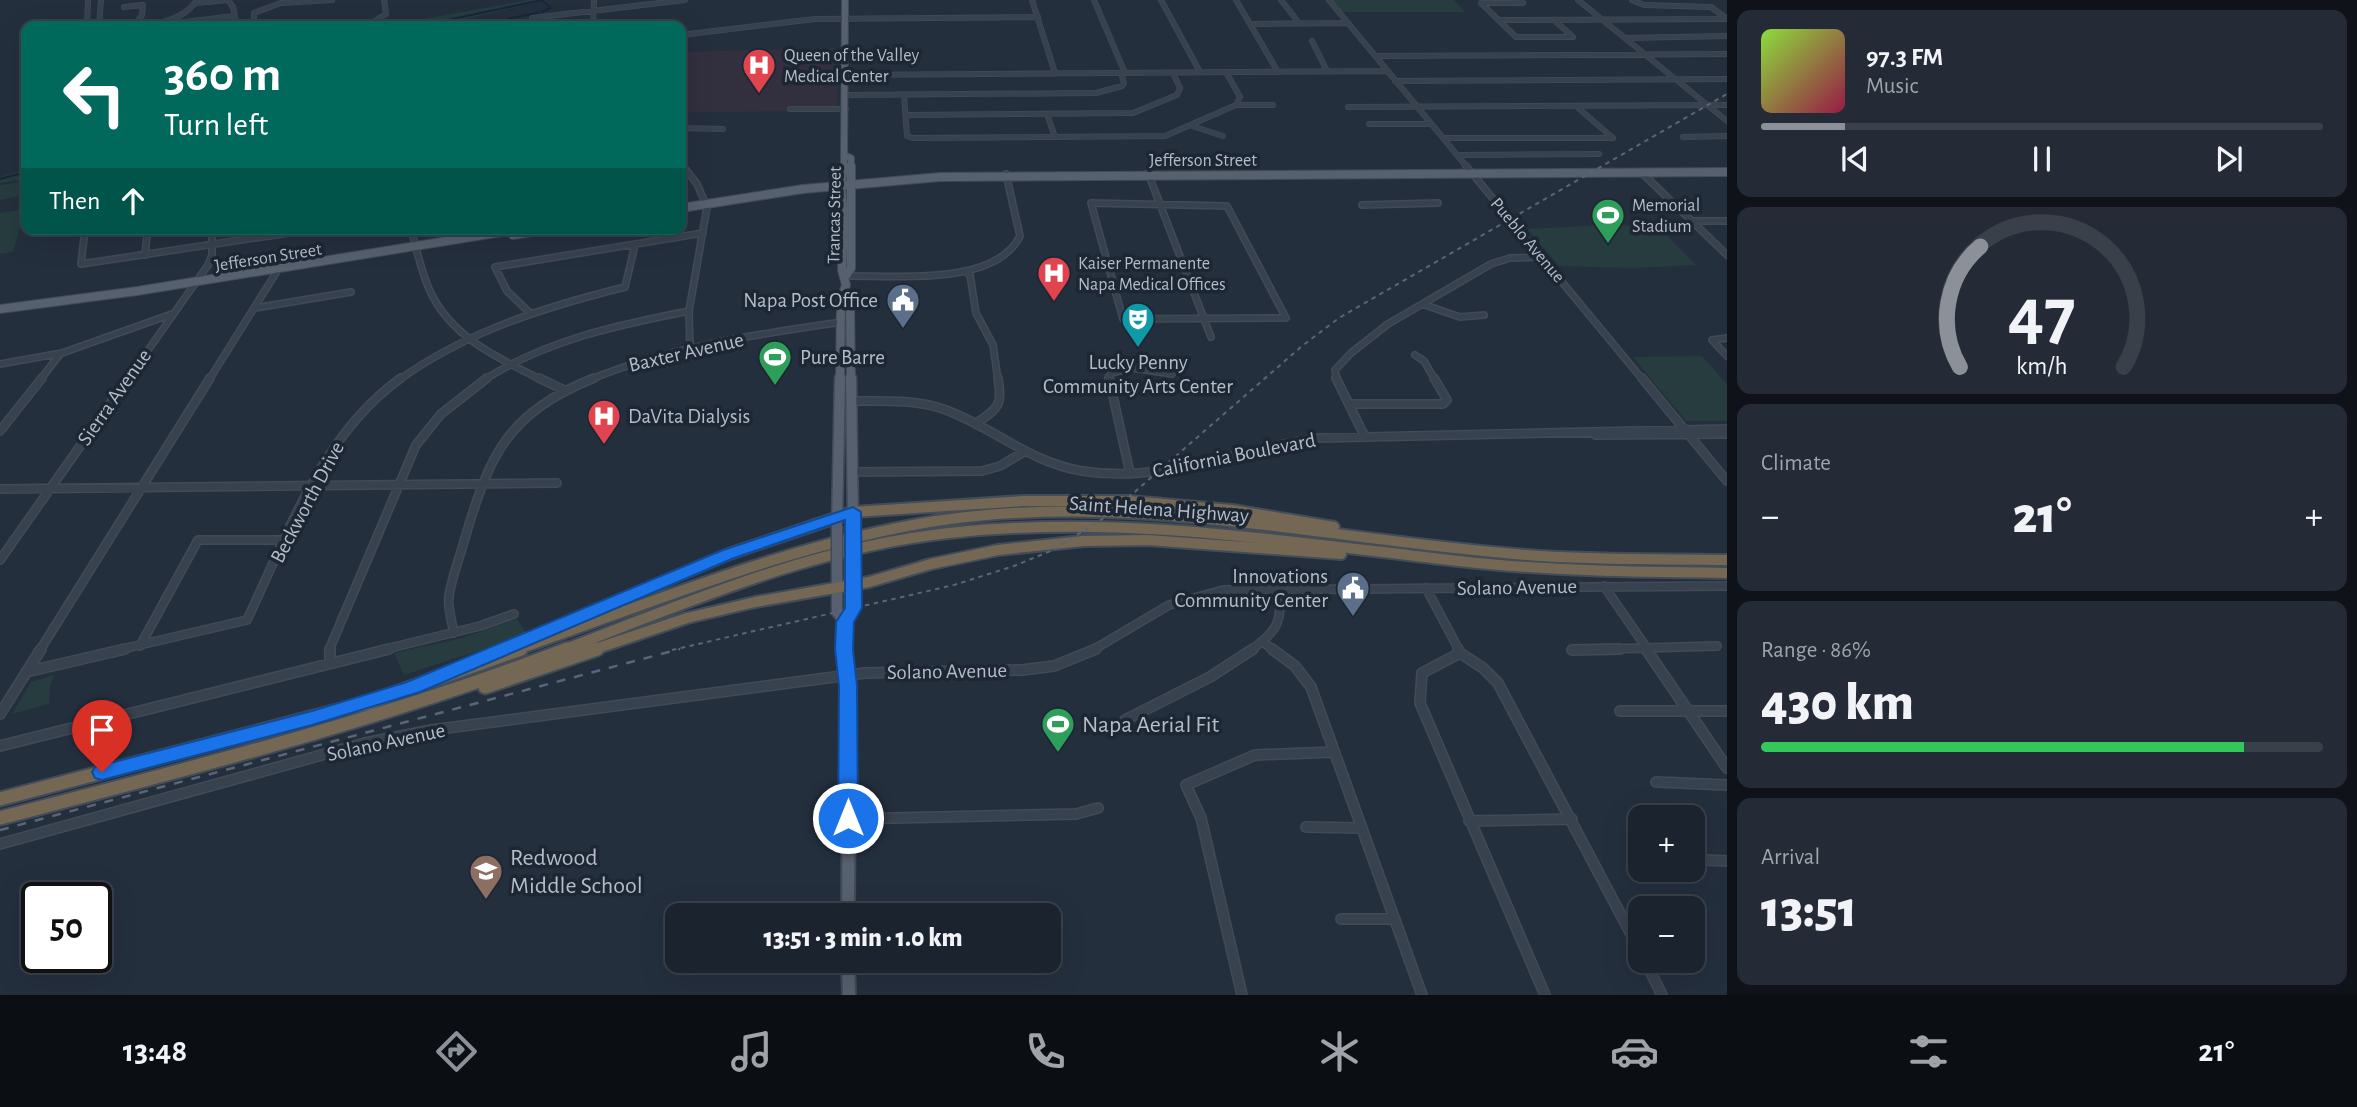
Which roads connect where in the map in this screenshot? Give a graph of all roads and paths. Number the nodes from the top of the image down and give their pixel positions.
1 (228, 0) edge
2 (331, 0) edge
3 (384, 0) edge
4 (594, 0) edge
5 (685, 0) edge
6 (845, 0) edge
7 (1032, 0) edge
8 (1094, 0) edge
9 (1161, 0) edge
10 (1236, 0) edge
11 (1281, 0) edge
12 (1329, 0) edge
13 (1521, 0) edge
14 (1578, 0) edge
15 (1632, 0) edge
16 (211, 1) edge
17 (88, 2) edge
18 (100, 2) edge
19 (196, 2) edge
20 (1683, 2) edge
21 (124, 7) dead end
22 (594, 10) junction
23 (234, 16) junction
24 (1038, 17) junction
25 (532, 18) dead end
26 (844, 19) junction
27 (1600, 19) junction
28 (1727, 19) edge
29 (1499, 20) junction
30 (1554, 20) junction
31 (87, 21) edge
32 (99, 21) edge
33 (137, 21) edge
34 (154, 21) edge
35 (191, 21) edge
36 (236, 21) edge
37 (254, 21) edge
38 (375, 21) edge
39 (593, 21) edge
40 (1299, 23) junction
41 (1348, 23) junction
42 (1252, 24) junction
43 (686, 34) edge
44 (1727, 36) edge
45 (1625, 38) junction
46 (1312, 41) dead end
47 (1727, 54) edge
48 (1645, 55) junction
49 (1376, 56) junction
50 (1327, 71) junction
51 (1388, 71) junction
52 (1123, 72) junction
53 (1173, 72) junction
54 (1200, 72) junction
55 (1226, 72) junction
56 (1278, 72) junction
57 (1055, 73) junction
58 (845, 75) junction
59 (1675, 79) junction
60 (1727, 79) edge
61 (1395, 81) junction
62 (904, 94) junction
63 (846, 95) junction
64 (1708, 105) junction
65 (1727, 105) edge
66 (1236, 106) junction
67 (1273, 106) dead end
68 (1577, 106) junction
69 (1348, 107) dead end
70 (1416, 107) junction
71 (790, 109) dead end
72 (846, 109) junction
73 (1047, 114) junction
74 (906, 115) junction
75 (1727, 121) edge
76 (1369, 124) dead end
77 (1432, 124) junction
78 (1192, 126) junction
79 (686, 128) edge
80 (723, 129) dead end
81 (1223, 135) dead end
82 (1727, 136) edge
83 (1055, 137) junction
84 (1683, 137) dead end
85 (1444, 138) junction
86 (1599, 154) dead end
87 (1457, 155) junction
88 (846, 156) junction
89 (686, 168) edge
90 (843, 169) junction
91 (1727, 170) edge
92 (1640, 171) junction
93 (690, 172) junction
94 (1472, 172) junction
95 (686, 173) edge
96 (1148, 174) junction
97 (1006, 175) junction
98 (853, 179) junction
99 (873, 180) junction
100 (841, 183) junction
101 (821, 185) junction
102 (842, 196) junction
103 (851, 200) junction
104 (705, 202) junction
105 (1161, 203) junction
106 (1438, 203) dead end
107 (686, 205) edge
108 (1362, 205) dead end
109 (1692, 221) junction
110 (1727, 221) edge
111 (847, 232) junction
112 (704, 233) junction
113 (84, 235) edge
114 (147, 235) dead end
115 (212, 235) edge
116 (277, 235) edge
117 (413, 235) edge
118 (488, 235) edge
119 (508, 235) edge
120 (213, 245) junction
121 (635, 245) junction
122 (416, 248) junction
123 (145, 255) junction
124 (1727, 255) edge
125 (1542, 257) junction
126 (277, 271) junction
127 (966, 272) junction
128 (846, 275) junction
129 (197, 282) junction
130 (351, 292) dead end
131 (845, 294) junction
132 (1422, 304) junction
133 (255, 308) junction
134 (0, 309) edge
135 (689, 311) junction
136 (530, 313) junction
137 (172, 314) junction
138 (1484, 315) dead end
139 (1203, 318) junction
140 (842, 321) junction
141 (1211, 337) dead end
142 (468, 338) junction
143 (851, 338) junction
144 (1727, 338) edge
145 (690, 350) junction
146 (62, 353) junction
147 (1415, 355) dead end
148 (1727, 356) edge
149 (0, 364) edge
150 (511, 364) junction
151 (1172, 374) dead end
152 (564, 390) junction
153 (851, 401) junction
154 (838, 402) junction
155 (1350, 404) junction
156 (975, 424) junction
157 (1727, 429) edge
158 (0, 431) edge
159 (1687, 433) junction
160 (1727, 434) edge
161 (837, 436) junction
162 (1365, 437) junction
163 (1022, 453) junction
164 (853, 468) junction
165 (1130, 473) junction
166 (1727, 481) edge
167 (481, 483) junction
168 (557, 483) dead end
169 (399, 484) junction
170 (313, 485) junction
171 (142, 488) junction
172 (0, 489) edge
173 (51, 489) junction
174 (853, 512) junction
175 (837, 521) junction
176 (285, 540) junction
177 (1454, 548) junction
178 (0, 560) edge
179 (1727, 560) edge
180 (1502, 565) junction
181 (1727, 573) edge
182 (853, 585) junction
183 (1604, 586) junction
184 (1727, 586) edge
185 (836, 588) junction
186 (1426, 588) junction
187 (1278, 590) junction
188 (514, 614) dead end
189 (845, 622) junction
190 (454, 633) junction
191 (1264, 643) junction
192 (140, 646) junction
193 (1717, 646) dead end
194 (1645, 647) junction
195 (1572, 650) dead end
196 (1460, 653) junction
197 (330, 663) junction
198 (26, 672) junction
199 (846, 676) junction
200 (414, 687) junction
201 (1689, 711) junction
202 (1727, 711) edge
203 (1620, 712) dead end
204 (0, 714) edge
205 (371, 719) junction
206 (1125, 720) dead end
207 (0, 746) edge
208 (1334, 752) junction
209 (1727, 768) edge
210 (1656, 782) dead end
211 (1727, 785) edge
212 (0, 799) edge
213 (1098, 808) dead end
214 (0, 818) edge
215 (848, 818) junction
216 (1572, 820) junction
217 (1469, 821) junction
218 (1306, 827) dead end
219 (1361, 828) junction
220 (0, 844) edge
221 (1705, 860) dead end
222 (1727, 861) edge
223 (848, 903) edge
224 (1341, 919) dead end
225 (1395, 919) junction
226 (1628, 928) edge
227 (848, 973) edge
228 (1650, 973) edge
229 (849, 995) edge
230 (1242, 995) edge
231 (1422, 995) edge
232 (1545, 995) edge
233 (1662, 995) edge

1 - 16 street
1 - 23 street
2 - 37 street
3 - 38 street
4 - 22 street
5 - 22 street
6 - 26 main road, Trancas Street
7 - 24 street
8 - 52 street
9 - 54 street
10 - 42 street
11 - 40 street
12 - 41 street, Pueblo Avenue
13 - 29 street
14 - 27 street
15 - 20 street
16 - 19 street
17 - 18 street
17 - 31 street
18 - 32 street
19 - 34 street
20 - 28 street
21 - 33 street
22 - 25 street
22 - 39 street
23 - 35 street
23 - 36 street
24 - 26 street
24 - 57 street
26 - 43 street
26 - 58 main road, Trancas Street
27 - 28 street
27 - 30 street
27 - 45 street
29 - 30 street
29 - 30 street
40 - 41 street
40 - 42 street
41 - 49 street, Pueblo Avenue
42 - 56 street
44 - 45 street
45 - 48 street
46 - 50 street
47 - 48 street
48 - 49 street
48 - 59 street
49 - 51 street, Pueblo Avenue
50 - 51 street
50 - 56 street
51 - 61 street, Pueblo Avenue
52 - 53 street
52 - 57 street
52 - 62 street
53 - 54 street
53 - 73 street
54 - 55 street
55 - 56 street
55 - 66 street
57 - 58 street
58 - 63 main road, Trancas Street
59 - 60 street
59 - 61 street
59 - 64 street
61 - 70 street, Pueblo Avenue
62 - 63 street
62 - 74 street
63 - 72 main road, Trancas Street
64 - 65 street
64 - 68 street
64 - 75 street
66 - 67 street
66 - 78 street
68 - 70 street
68 - 85 street
69 - 70 street
70 - 77 street, Pueblo Avenue
71 - 72 street
72 - 88 main road, Trancas Street
73 - 74 street
73 - 83 street
74 - 83 street
76 - 77 street
77 - 85 street, Pueblo Avenue
78 - 81 street
78 - 83 street
79 - 80 street
82 - 84 street
85 - 87 street, Pueblo Avenue
86 - 87 street
87 - 94 street, Pueblo Avenue
88 - 90 main road, Trancas Street
88 - 98 main road, Trancas Street
89 - 93 street
90 - 100 main road, Trancas Street
90 - 101 main road
91 - 92 main road, Jefferson Street
92 - 94 main road, Jefferson Street
92 - 109 street
93 - 95 street
93 - 104 street
94 - 96 main road, Jefferson Street
94 - 125 street, Pueblo Avenue
96 - 97 main road, Jefferson Street
96 - 105 street
97 - 99 main road, Jefferson Street
97 - 127 street
98 - 99 main road, Jefferson Street
98 - 100 main road, Jefferson Street
98 - 103 main road, Trancas Street
99 - 103 main road
100 - 101 main road, Jefferson Street
100 - 102 main road, Trancas Street
101 - 102 main road
101 - 104 main road, Jefferson Street
102 - 111 main road, Trancas Street
103 - 111 main road, Trancas Street
104 - 107 main road, Jefferson Street
104 - 112 street
105 - 139 street
105 - 139 street
105 - 139 street
106 - 108 street
109 - 110 street
109 - 124 street
111 - 128 main road, Trancas Street
111 - 128 main road, Trancas Street
112 - 121 street
112 - 135 street
113 - 123 street
114 - 123 street
115 - 120 street, Sierra Avenue
116 - 120 street
117 - 122 street
118 - 122 main road, Jefferson Street
119 - 122 main road, Jefferson Street
120 - 123 street
120 - 129 street, Sierra Avenue
121 - 136 street, Beckworth Drive
121 - 136 street
122 - 126 main road, Jefferson Street
122 - 142 street
125 - 132 street
125 - 159 street, Pueblo Avenue
126 - 129 main road, Jefferson Street
126 - 133 street
127 - 128 street
127 - 156 street
128 - 131 main road, Trancas Street
129 - 134 main road, Jefferson Street
129 - 137 street, Sierra Avenue
130 - 133 street
131 - 140 main road, Trancas Street
131 - 143 main road, Trancas Street
132 - 138 street
132 - 155 street
133 - 171 street
135 - 145 street
135 - 150 street
136 - 142 street, Beckworth Drive
137 - 146 street
137 - 173 street, Sierra Avenue
139 - 141 street
140 - 143 main road
140 - 145 street, Baxter Avenue
140 - 154 main road, Trancas Street
142 - 150 street
142 - 170 street, Beckworth Drive
143 - 153 main road, Trancas Street
144 - 148 street
145 - 152 street, Baxter Avenue
146 - 149 street
146 - 158 street
147 - 155 street
150 - 152 street
150 - 169 street
151 - 165 street
152 - 167 street, Baxter Avenue
153 - 154 main road
153 - 156 street, California Boulevard
153 - 164 main road, Trancas Street
154 - 161 main road, Trancas Street
155 - 162 street
156 - 163 street, California Boulevard
157 - 159 street, California Boulevard
159 - 160 street, California Boulevard
159 - 162 street, California Boulevard
159 - 166 street, Pueblo Avenue
161 - 164 main road
161 - 175 main road, Trancas Street
162 - 165 street, California Boulevard
163 - 164 street
163 - 165 street, California Boulevard
164 - 174 main road, Trancas Street
167 - 168 street
167 - 169 street
167 - 190 street, Baxter Avenue
169 - 170 street
169 - 197 street
170 - 171 street
170 - 176 street, Beckworth Drive
171 - 173 street
171 - 198 street
172 - 173 street
173 - 178 street, Sierra Avenue
174 - 175 highway
174 - 177 highway
174 - 182 main road, Trancas Street, bridge
175 - 185 main road, Trancas Street, bridge
175 - 200 highway
176 - 192 street, Beckworth Drive
176 - 192 street
177 - 179 highway, Saint Helena Highway
177 - 200 highway, Saint Helena Highway
180 - 181 highway, Saint Helena Highway
180 - 182 highway
180 - 205 highway, Saint Helena Highway
182 - 185 highway
182 - 189 main road, Trancas Street
183 - 184 street, Solano Avenue
183 - 186 street, Solano Avenue
183 - 194 street
185 - 189 main road, Trancas Street
185 - 205 highway
186 - 187 street, Solano Avenue
186 - 196 street
187 - 191 street
187 - 199 street, Solano Avenue
188 - 190 street
189 - 199 main road
190 - 197 street
191 - 206 street
191 - 208 street
192 - 198 street, Beckworth Drive
193 - 194 street
194 - 195 street
194 - 201 street
196 - 216 street
196 - 217 street
197 - 207 street
198 - 204 street
199 - 215 main road
199 - 220 street, Solano Avenue
200 - 212 highway, Saint Helena Highway
201 - 202 street
201 - 203 street
201 - 209 street
205 - 214 highway, Saint Helena Highway
208 - 219 street
208 - 230 street
210 - 211 street
213 - 215 street
215 - 223 main road
216 - 217 street
216 - 226 street
217 - 232 street
218 - 219 street
219 - 225 street
221 - 222 street
224 - 225 street
225 - 231 street
227 - 229 main road
228 - 233 street

